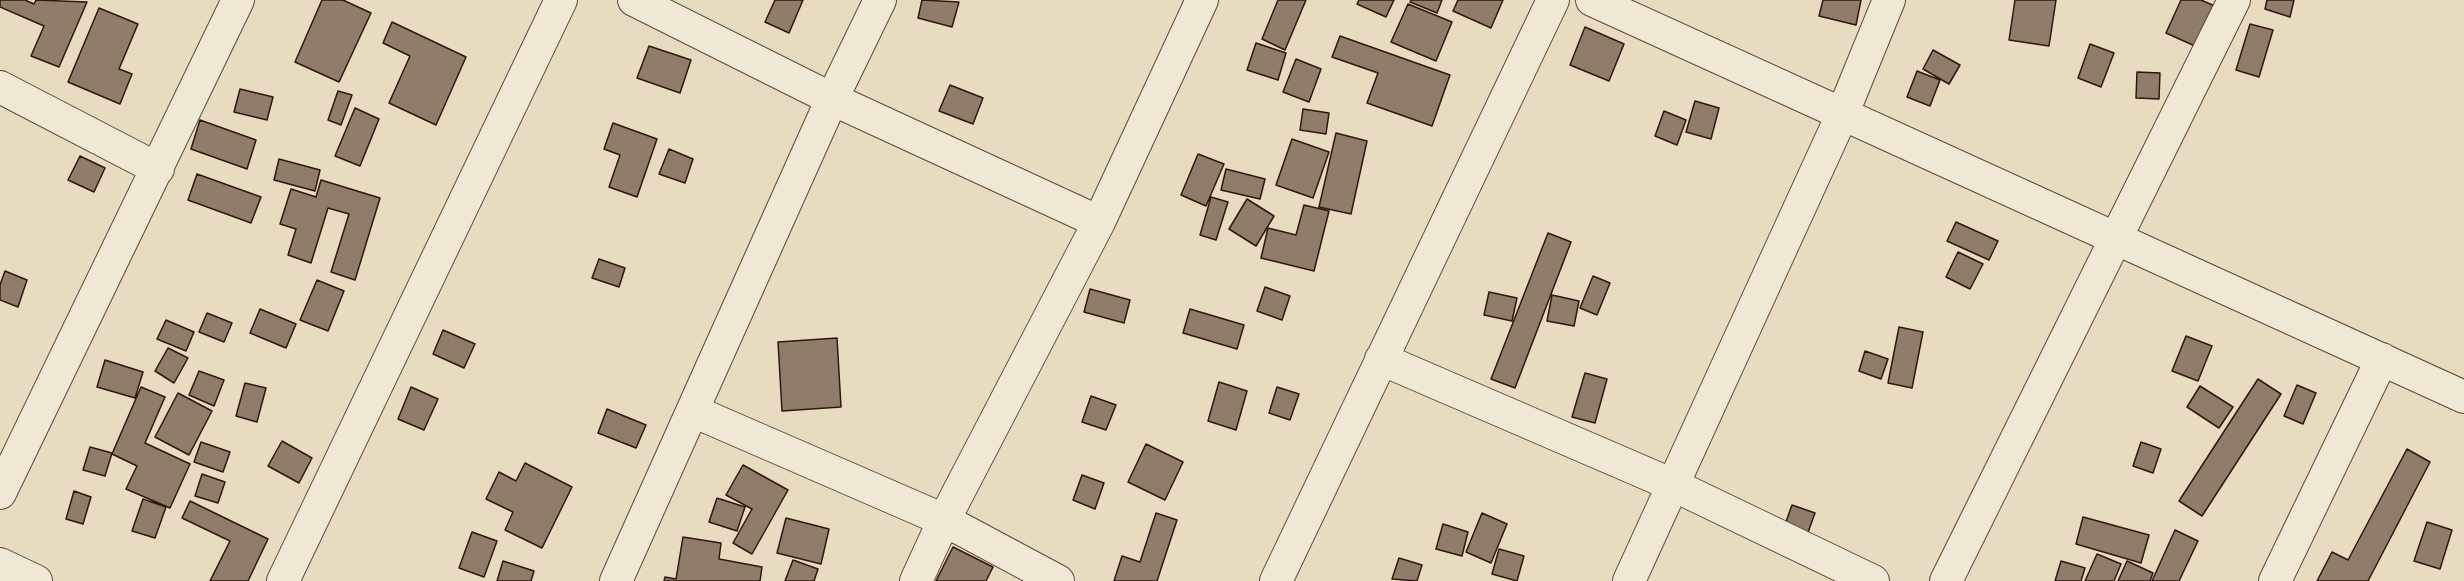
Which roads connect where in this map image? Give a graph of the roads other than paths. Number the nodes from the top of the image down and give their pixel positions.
1 (238, 0) edge
2 (561, 0) edge
3 (634, 0) edge
4 (880, 0) edge
5 (1202, 0) edge
6 (1553, 0) edge
7 (1592, 0) edge
8 (1889, 0) edge
9 (2234, 0) edge
10 (0, 87) edge
11 (832, 99) junction
12 (1842, 115) junction
13 (158, 169) junction
14 (1099, 222) junction
15 (2115, 237) junction
16 (1381, 359) junction
17 (2382, 359) junction
18 (2464, 397) edge
19 (693, 411) junction
20 (1673, 485) junction
21 (0, 493) edge
22 (944, 520) junction
23 (0, 564) edge
24 (36, 581) edge
25 (283, 581) edge
26 (616, 581) edge
27 (916, 581) edge
28 (1058, 581) edge
29 (1276, 581) edge
30 (1629, 581) edge
31 (1874, 581) edge
32 (1946, 581) edge
33 (2276, 581) edge

1 - 13 street
2 - 25 street
3 - 11 street
4 - 11 street
5 - 14 street
6 - 16 street
7 - 12 street
8 - 12 street
9 - 15 street
10 - 13 street
11 - 14 street
11 - 19 street
12 - 15 street
12 - 20 street
13 - 21 street
14 - 22 street
15 - 17 street
15 - 32 street
16 - 20 street
16 - 29 street
17 - 18 street
17 - 33 street
19 - 22 street
19 - 26 street
20 - 30 street
20 - 31 street
22 - 27 street
22 - 28 street
23 - 24 street

